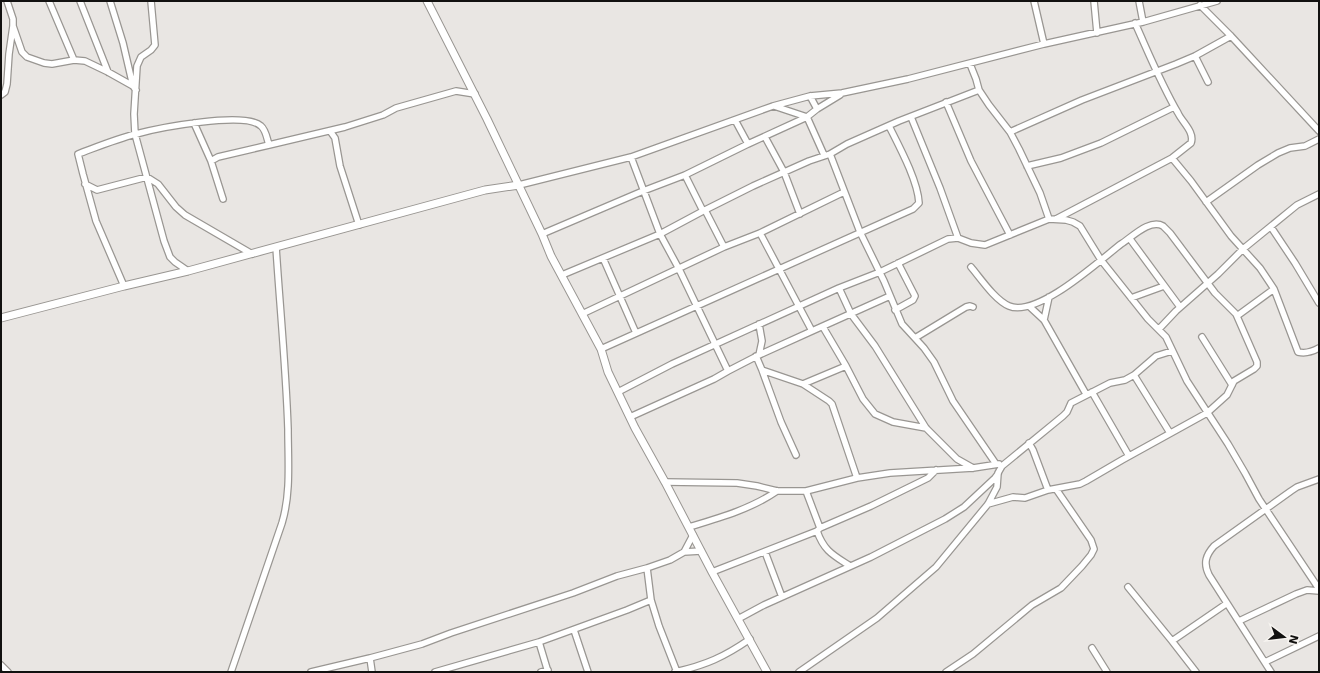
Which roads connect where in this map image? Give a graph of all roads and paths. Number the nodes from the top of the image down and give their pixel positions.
1 (7, 1) edge
2 (48, 1) edge
3 (80, 1) edge
4 (110, 1) edge
5 (151, 1) edge
6 (1034, 1) edge
7 (1094, 1) edge
8 (1139, 1) edge
9 (1188, 1) edge
10 (1217, 1) edge
11 (428, 2) edge
12 (1200, 5) junction
13 (1190, 8) junction
14 (1143, 22) junction
15 (1135, 24) junction
16 (13, 26) junction
17 (1097, 33) junction
18 (1231, 36) junction
19 (1044, 44) junction
20 (1195, 56) junction
21 (74, 60) junction
22 (970, 64) junction
23 (108, 72) junction
24 (1157, 72) junction
25 (1208, 82) dead end
26 (135, 88) junction
27 (979, 90) junction
28 (842, 93) junction
29 (475, 94) junction
30 (1, 95) edge
31 (810, 96) junction
32 (946, 102) junction
33 (774, 106) junction
34 (1174, 107) junction
35 (817, 109) junction
36 (807, 117) junction
37 (911, 117) junction
38 (735, 120) junction
39 (194, 123) junction
40 (889, 126) junction
41 (330, 130) junction
42 (1319, 131) edge
43 (1010, 132) junction
44 (135, 134) junction
45 (765, 137) junction
46 (1319, 139) edge
47 (748, 144) junction
48 (269, 145) junction
49 (827, 155) junction
50 (630, 157) junction
51 (1172, 158) junction
52 (211, 161) junction
53 (1026, 166) junction
54 (784, 172) junction
55 (685, 175) junction
56 (147, 177) junction
57 (85, 184) junction
58 (519, 185) junction
59 (643, 191) junction
60 (844, 192) junction
61 (1319, 194) edge
62 (223, 199) dead end
63 (1206, 202) junction
64 (704, 210) junction
65 (800, 214) junction
66 (1050, 219) junction
67 (1056, 219) junction
68 (359, 225) junction
69 (1271, 227) junction
70 (860, 232) junction
71 (760, 233) junction
72 (542, 234) junction
73 (660, 234) junction
74 (1010, 235) junction
75 (958, 238) junction
76 (1130, 239) junction
77 (276, 247) junction
78 (724, 247) junction
79 (1243, 249) junction
80 (252, 254) junction
81 (603, 258) junction
82 (1101, 260) junction
83 (898, 264) junction
84 (971, 267) dead end
85 (779, 268) junction
86 (679, 269) junction
87 (188, 271) junction
88 (880, 272) junction
89 (562, 275) junction
90 (1208, 282) junction
91 (124, 286) junction
92 (1164, 286) junction
93 (839, 288) junction
94 (1274, 289) junction
95 (620, 296) junction
96 (890, 296) junction
97 (1049, 297) junction
98 (1131, 298) junction
99 (1319, 303) edge
100 (698, 306) junction
101 (799, 306) junction
102 (973, 307) dead end
103 (1030, 307) junction
104 (1180, 307) junction
105 (895, 310) junction
106 (582, 314) junction
107 (851, 314) junction
108 (1237, 316) junction
109 (1, 318) edge
110 (1044, 320) junction
111 (759, 324) junction
112 (824, 327) junction
113 (1159, 329) junction
114 (812, 331) junction
115 (636, 333) junction
116 (1202, 337) dead end
117 (915, 338) junction
118 (716, 345) junction
119 (1319, 348) edge
120 (601, 349) junction
121 (1172, 351) junction
122 (758, 356) junction
123 (846, 366) junction
124 (762, 370) junction
125 (728, 371) junction
126 (1134, 375) junction
127 (803, 384) junction
128 (1232, 385) junction
129 (618, 392) junction
130 (1092, 392) junction
131 (1086, 394) junction
132 (1207, 413) junction
133 (630, 417) junction
134 (926, 428) junction
135 (1170, 433) junction
136 (1029, 443) junction
137 (796, 455) dead end
138 (1129, 456) junction
139 (1005, 463) junction
140 (996, 464) junction
141 (973, 468) junction
142 (936, 470) junction
143 (998, 473) junction
144 (857, 478) junction
145 (1319, 479) edge
146 (665, 482) junction
147 (1056, 489) junction
148 (1048, 490) junction
149 (777, 491) junction
150 (806, 491) junction
151 (988, 504) junction
152 (1266, 509) junction
153 (689, 527) junction
154 (818, 529) junction
155 (693, 535) junction
156 (701, 551) junction
157 (684, 552) junction
158 (764, 552) junction
159 (850, 566) junction
160 (647, 568) junction
161 (712, 572) junction
162 (1128, 587) dead end
163 (1319, 590) edge
164 (782, 597) junction
165 (651, 600) junction
166 (1226, 604) junction
167 (738, 619) junction
168 (1239, 621) junction
169 (574, 630) junction
170 (1319, 636) edge
171 (750, 639) junction
172 (1172, 641) junction
173 (539, 642) junction
174 (1092, 648) dead end
175 (370, 658) junction
176 (1265, 662) junction
177 (1, 665) edge
178 (548, 671) edge
179 (8, 672) edge
180 (231, 672) edge
181 (311, 672) edge
182 (372, 672) edge
183 (435, 672) edge
184 (541, 672) edge
185 (588, 672) edge
186 (676, 672) edge
187 (767, 672) edge
188 (799, 672) edge
189 (946, 672) edge
190 (1107, 672) edge
191 (1196, 672) edge
192 (1272, 672) edge

1 - 16 street
2 - 21 street
3 - 23 street
4 - 26 street
5 - 26 street
6 - 19 street
7 - 17 street
8 - 14 street
9 - 13 street
10 - 12 street
11 - 29 street
12 - 13 street
12 - 18 street
13 - 14 street
14 - 15 street
15 - 17 street
15 - 24 street
16 - 21 street
16 - 30 street
17 - 19 street
18 - 20 street
18 - 42 street
19 - 22 street
20 - 24 street
20 - 25 street
21 - 23 street
22 - 27 street
22 - 28 street
23 - 26 street
24 - 34 street
24 - 43 street
26 - 44 street
27 - 32 street
27 - 43 street
28 - 31 street
28 - 35 street
29 - 41 street
29 - 58 street
31 - 33 street
31 - 35 street
32 - 37 street
32 - 74 street
33 - 36 street
33 - 38 street
34 - 51 street
34 - 53 street
35 - 36 street
36 - 45 street
36 - 49 street
37 - 40 street
37 - 75 street
38 - 47 street
38 - 50 street
39 - 44 street
39 - 48 street
39 - 52 street
40 - 49 street
40 - 70 street
41 - 48 street
41 - 68 street
43 - 53 street
44 - 56 street
44 - 57 street
45 - 47 street
45 - 54 street
46 - 63 street
47 - 55 street
48 - 52 street
49 - 54 street
49 - 60 street
50 - 58 street
50 - 59 street
51 - 63 street
51 - 67 street
52 - 62 street
53 - 66 street
54 - 64 street
54 - 65 street
55 - 59 street
55 - 64 street
56 - 57 street
56 - 80 street
56 - 87 street
57 - 91 street
58 - 68 street
58 - 72 street
59 - 72 street
59 - 73 street
60 - 65 street
60 - 70 street
61 - 69 street
63 - 79 street
64 - 73 street
64 - 78 street
65 - 71 street
66 - 67 street
66 - 74 street
67 - 82 street
68 - 77 street
69 - 79 street
69 - 99 street
70 - 85 street
70 - 88 street
71 - 78 street
71 - 85 street
72 - 89 street
73 - 81 street
73 - 86 street
74 - 75 street
75 - 83 street
76 - 82 street
76 - 90 street
76 - 92 street
77 - 80 street
77 - 180 street
78 - 86 street
79 - 90 street
79 - 94 street
80 - 87 street
81 - 89 street
81 - 95 street
82 - 97 street
82 - 98 street
83 - 88 street
83 - 105 street
84 - 103 street
85 - 100 street
85 - 101 street
86 - 95 street
86 - 100 street
87 - 91 street
88 - 93 street
88 - 96 street
89 - 106 street
90 - 104 street
90 - 108 street
91 - 109 street
92 - 98 street
92 - 104 street
93 - 101 street
93 - 107 street
94 - 108 street
94 - 119 street
95 - 106 street
95 - 115 street
96 - 105 street
96 - 107 street
97 - 103 street
97 - 110 street
98 - 113 street
100 - 115 street
100 - 118 street
101 - 111 street
101 - 114 street
102 - 117 street
103 - 110 street
104 - 113 street
105 - 117 street
106 - 120 street
107 - 112 street
107 - 134 street
108 - 128 street
110 - 131 street
111 - 118 street
111 - 122 street
112 - 114 street
112 - 123 street
113 - 121 street
114 - 122 street
115 - 120 street
116 - 128 street
117 - 140 street
118 - 125 street
118 - 129 street
120 - 129 street
121 - 126 street
121 - 132 street
122 - 124 street
122 - 125 street
123 - 127 street
123 - 134 street
124 - 127 street
124 - 137 street
125 - 133 street
126 - 130 street
126 - 135 street
127 - 144 street
128 - 132 street
129 - 133 street
130 - 131 street
130 - 138 street
131 - 136 street
132 - 135 street
132 - 152 street
133 - 146 street
134 - 141 street
135 - 138 street
136 - 139 street
136 - 148 street
138 - 147 street
139 - 140 street
139 - 143 street
140 - 141 street
141 - 142 street
142 - 144 street
142 - 154 street
143 - 151 street
143 - 159 street
144 - 150 street
145 - 152 street
146 - 149 street
146 - 153 street
147 - 148 street
147 - 189 street
148 - 151 street
149 - 150 street
149 - 153 street
150 - 154 street
151 - 188 street
152 - 163 street
152 - 166 street
153 - 155 street
154 - 158 street
154 - 159 street
155 - 156 street
155 - 157 street
156 - 157 street
156 - 161 street
157 - 160 street
158 - 161 street
158 - 164 street
159 - 164 street
160 - 165 street
160 - 175 street
161 - 167 street
162 - 172 street
163 - 168 street
164 - 167 street
165 - 169 street
165 - 186 street
166 - 168 street
166 - 172 street
167 - 171 street
168 - 176 street
169 - 173 street
169 - 185 street
170 - 176 street
171 - 186 street
171 - 187 street
172 - 191 street
173 - 178 street
173 - 183 street
174 - 190 street
175 - 181 street
175 - 182 street
176 - 192 street
177 - 179 street
178 - 184 street

